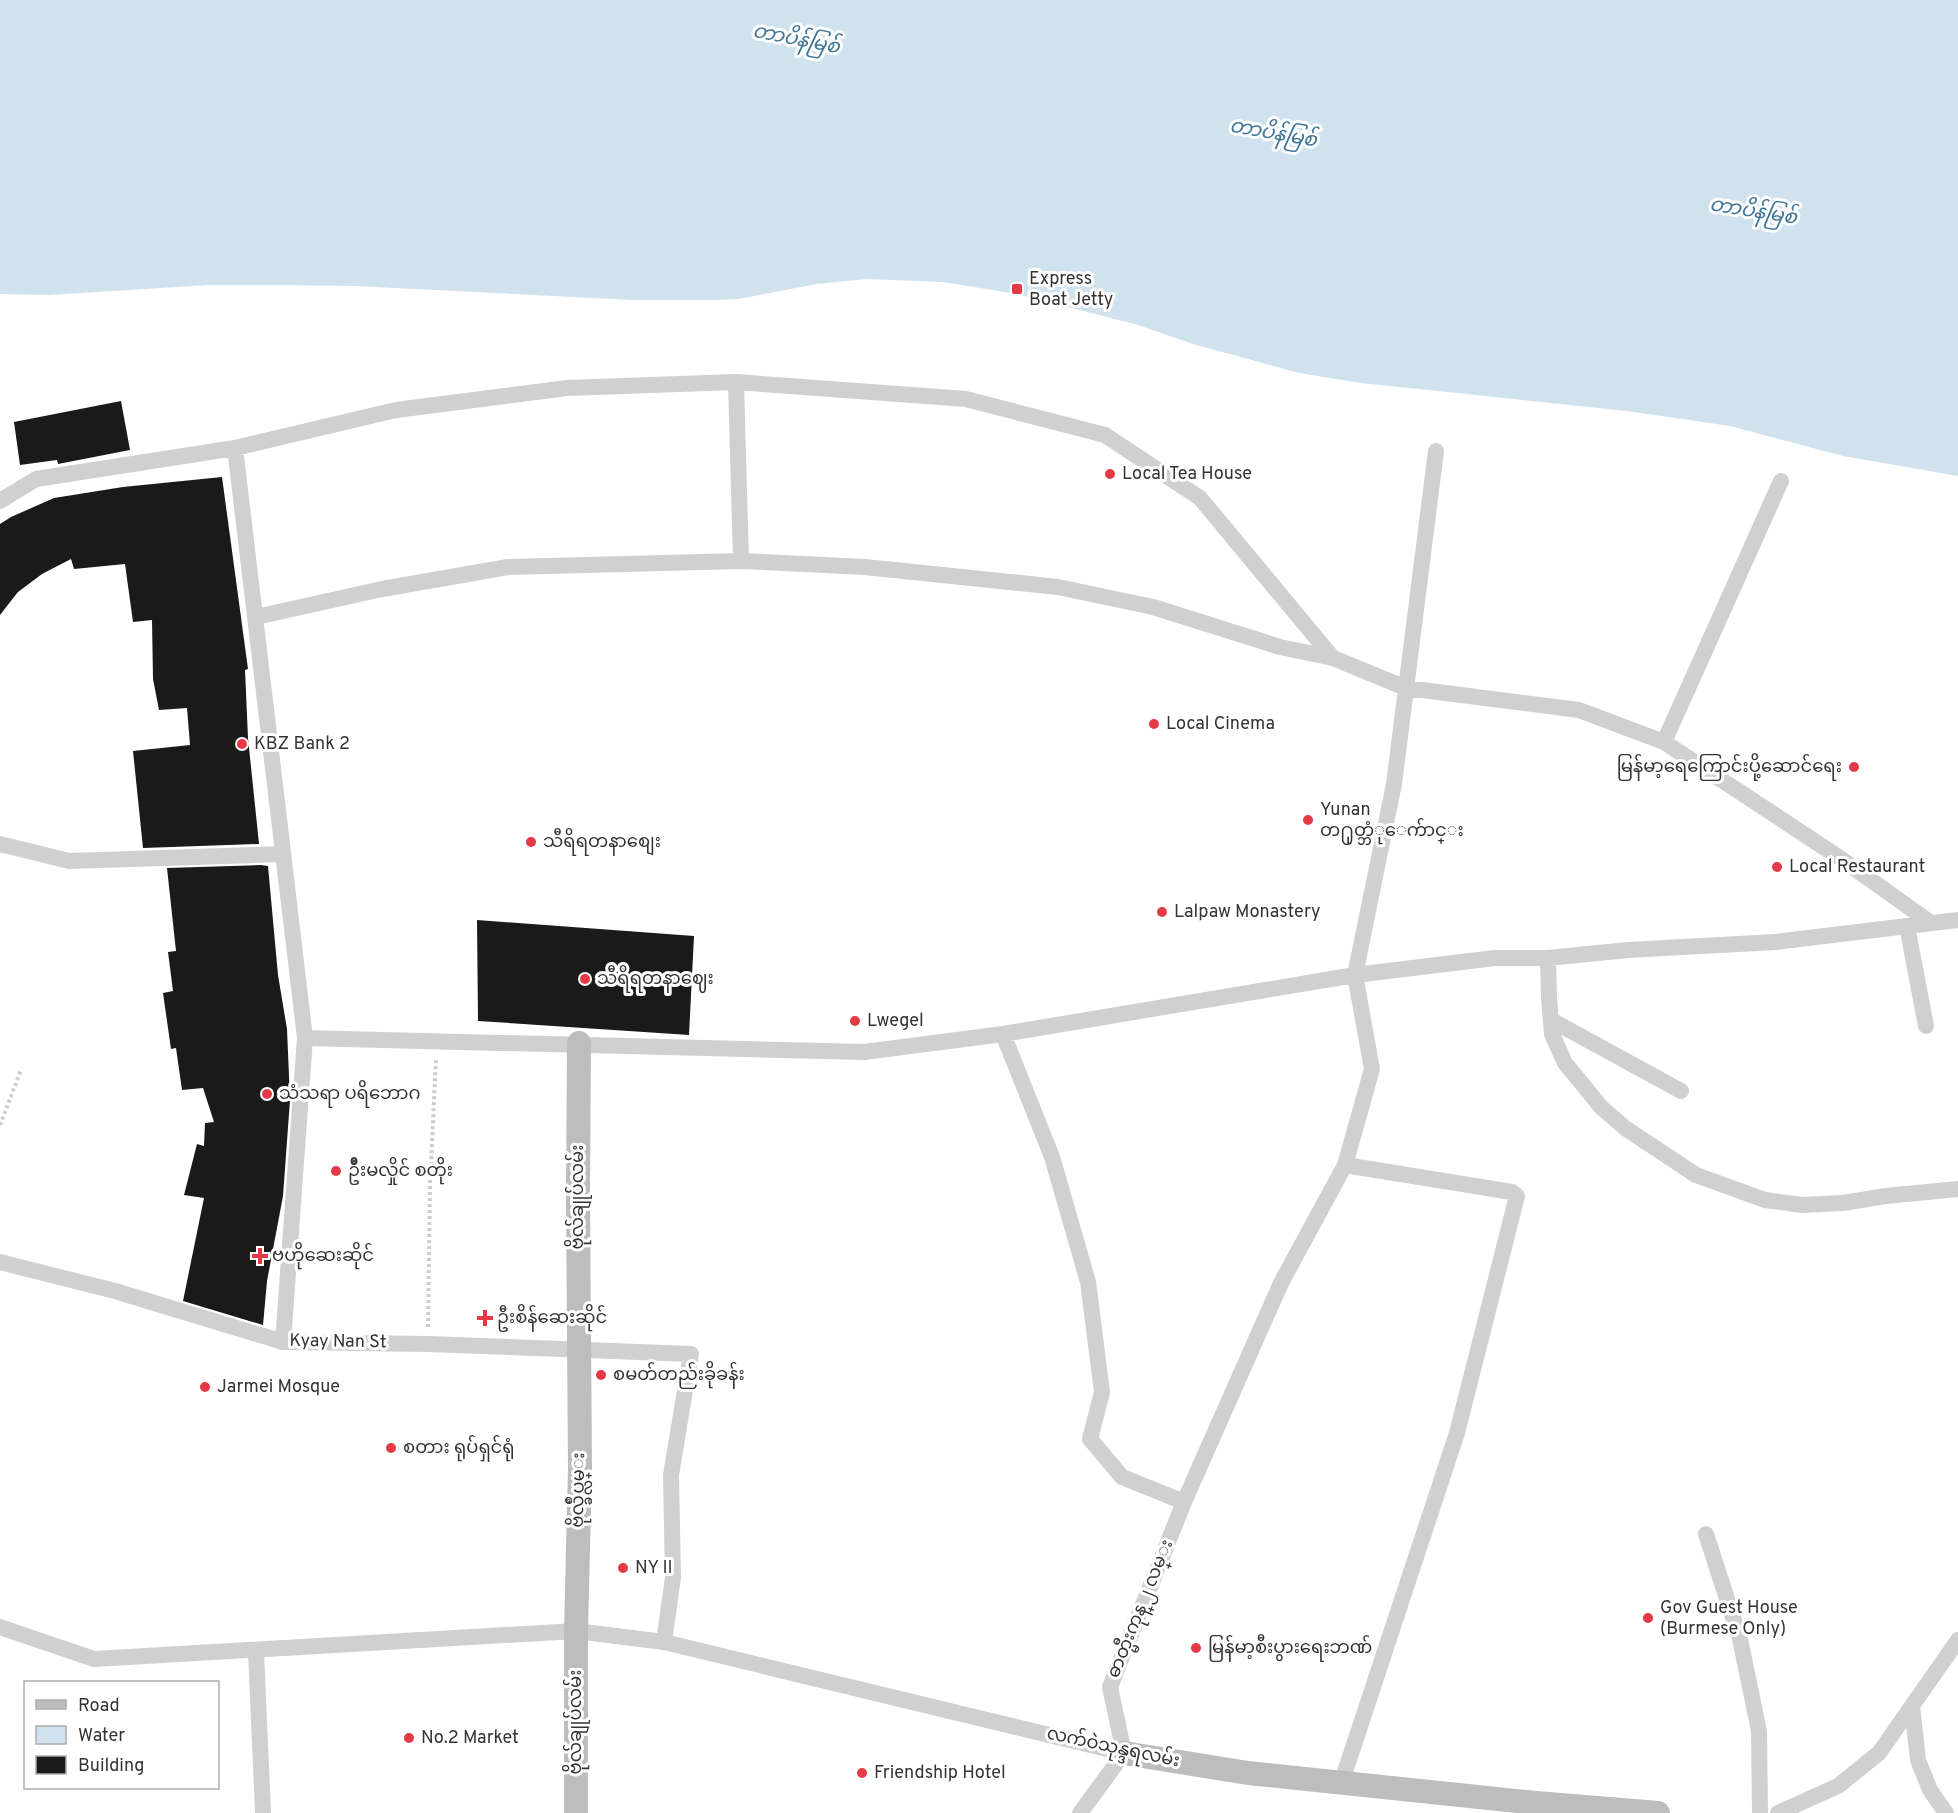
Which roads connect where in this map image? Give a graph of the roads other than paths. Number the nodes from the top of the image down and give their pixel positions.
1 (736, 382) junction
2 (235, 448) junction
3 (1436, 451) dead end
4 (1780, 481) dead end
5 (0, 501) edge
6 (741, 561) junction
7 (256, 617) junction
8 (1333, 658) junction
9 (1406, 688) junction
10 (1664, 742) junction
11 (0, 844) edge
12 (283, 854) junction
13 (1958, 921) edge
14 (1931, 923) junction
15 (1907, 926) junction
16 (1548, 958) junction
17 (1355, 975) junction
18 (1551, 1020) junction
19 (1926, 1026) dead end
20 (1003, 1034) junction
21 (305, 1038) junction
22 (579, 1043) junction
23 (1681, 1091) dead end
24 (1345, 1165) junction
25 (1958, 1189) edge
26 (0, 1262) edge
27 (283, 1342) junction
28 (579, 1350) junction
29 (1184, 1502) junction
30 (1706, 1534) dead end
31 (0, 1627) edge
32 (576, 1631) junction
33 (1958, 1640) edge
34 (664, 1642) junction
35 (256, 1651) junction
36 (1912, 1706) junction
37 (1124, 1753) junction
38 (1342, 1781) junction
39 (1535, 1808) edge
40 (263, 1813) edge
41 (576, 1813) edge
42 (1080, 1813) edge
43 (1658, 1813) edge
44 (1760, 1813) edge
45 (1778, 1813) edge
46 (1946, 1813) edge

1 - 2 street
1 - 6 street
1 - 8 street
2 - 5 street
2 - 7 street
3 - 9 street
4 - 10 street
6 - 7 street
6 - 8 street
7 - 12 street
8 - 9 street
9 - 10 street
9 - 17 street
10 - 14 street
11 - 12 street
12 - 21 street
13 - 14 street
14 - 15 street
15 - 16 street
15 - 19 street
16 - 17 street
16 - 18 street
17 - 20 street
17 - 24 street, ဓာတ္မီးကုန္ ၂ လမ္း
18 - 23 street
18 - 25 street
20 - 22 street
20 - 29 street
21 - 22 street
21 - 27 street
22 - 28 street, ဗိုလ်ချုပ်လမ်း
24 - 29 street, ဓာတ္မီးကုန္ ၂ လမ္း
24 - 38 street
26 - 27 street, Kyay Nan St
27 - 28 street, Kyay Nan St
28 - 32 street, ဗိုလ္ခ်ဳပ္လမ္း
28 - 34 street, Kyay Nan St
29 - 37 street, ဓာတ္မီးကုန္ ၂ လမ္း
30 - 44 street
31 - 35 street, လက်ဝဲသုန္ဒရလမ်း
32 - 34 street, လက်ဝဲသုန္ဒရလမ်း
32 - 35 street, လက်ဝဲသုန္ဒရလမ်း
32 - 41 street, ဗိုလ်ချုပ်လမ်း
33 - 36 street
34 - 37 street, လက်ဝဲသုန္ဒရလမ်း
35 - 40 street
36 - 45 street
36 - 46 street
37 - 38 street, လက်ဝဲသုန္ဒရလမ်း
37 - 42 street
38 - 39 street, လက်ဝဲသုန္ဒရလမ်း
39 - 43 street, လက်ဝဲသုန္ဒရလမ်း

